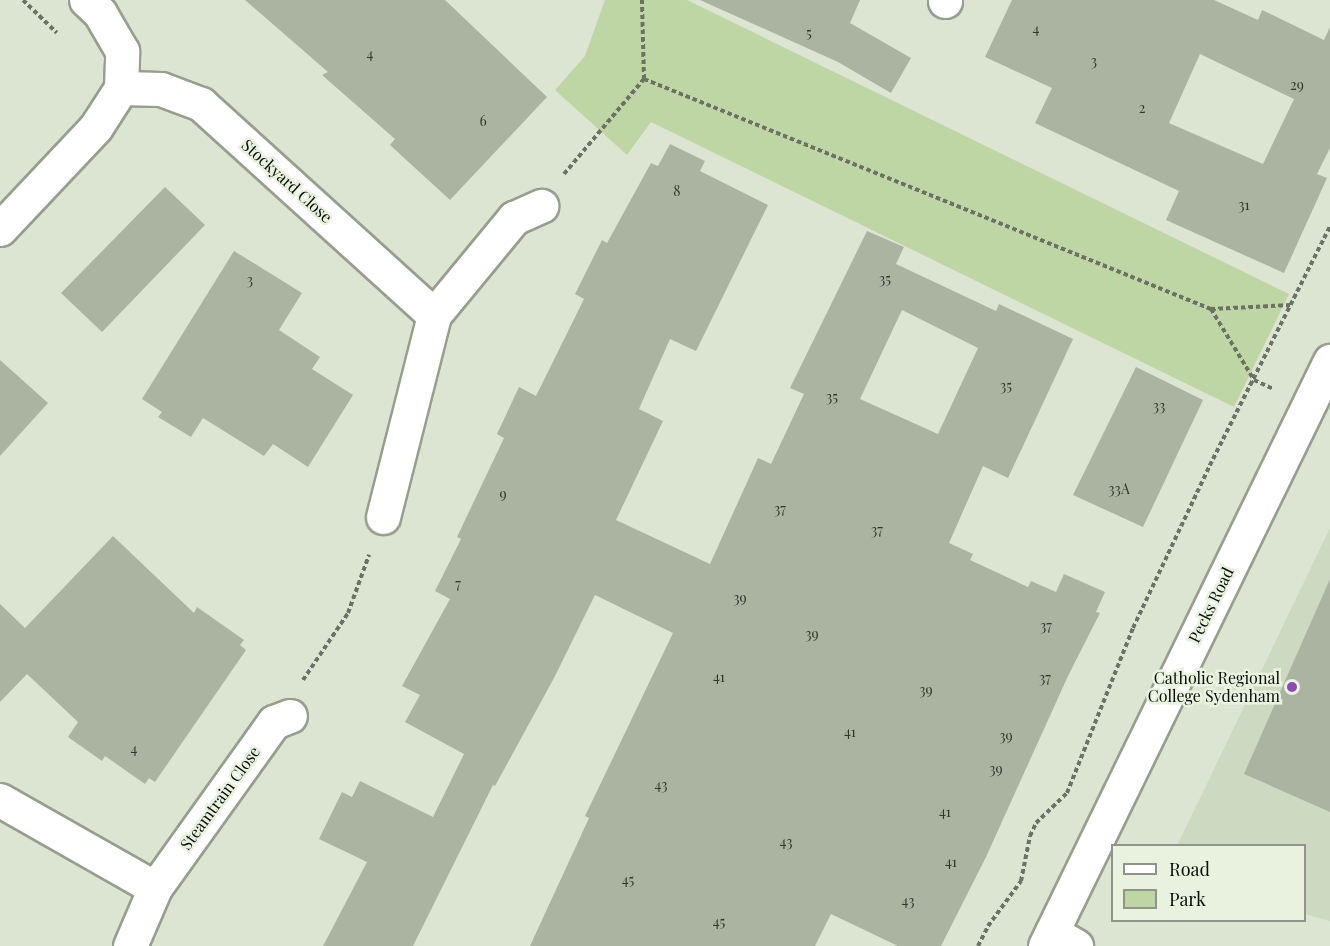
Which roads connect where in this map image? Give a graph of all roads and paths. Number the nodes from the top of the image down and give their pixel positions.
1 (23, 0) edge
2 (86, 0) edge
3 (642, 0) edge
4 (62, 37) dead end
5 (644, 79) junction
6 (121, 88) junction
7 (541, 206) joint
8 (1330, 226) edge
9 (0, 229) edge
10 (1291, 305) junction
11 (1211, 309) junction
12 (434, 315) junction
13 (1330, 361) edge
14 (1254, 380) junction
15 (1308, 405) junction
16 (383, 517) joint
17 (282, 719) joint
18 (0, 800) edge
19 (155, 888) junction
20 (1058, 941) edge
21 (130, 946) edge
22 (978, 946) edge

1 - 4 path
2 - 6 street
3 - 5 path
5 - 7 path
5 - 11 path
6 - 9 street
6 - 12 street, Stockyard Close
7 - 12 street
8 - 10 path
10 - 11 path
10 - 14 path
11 - 14 path
12 - 16 street
13 - 15 street, Pecks Road
14 - 15 path
14 - 22 path
15 - 20 street, Pecks Road
16 - 17 path
17 - 19 street, Steamtrain Close
18 - 19 street
19 - 21 street, Steamtrain Close

